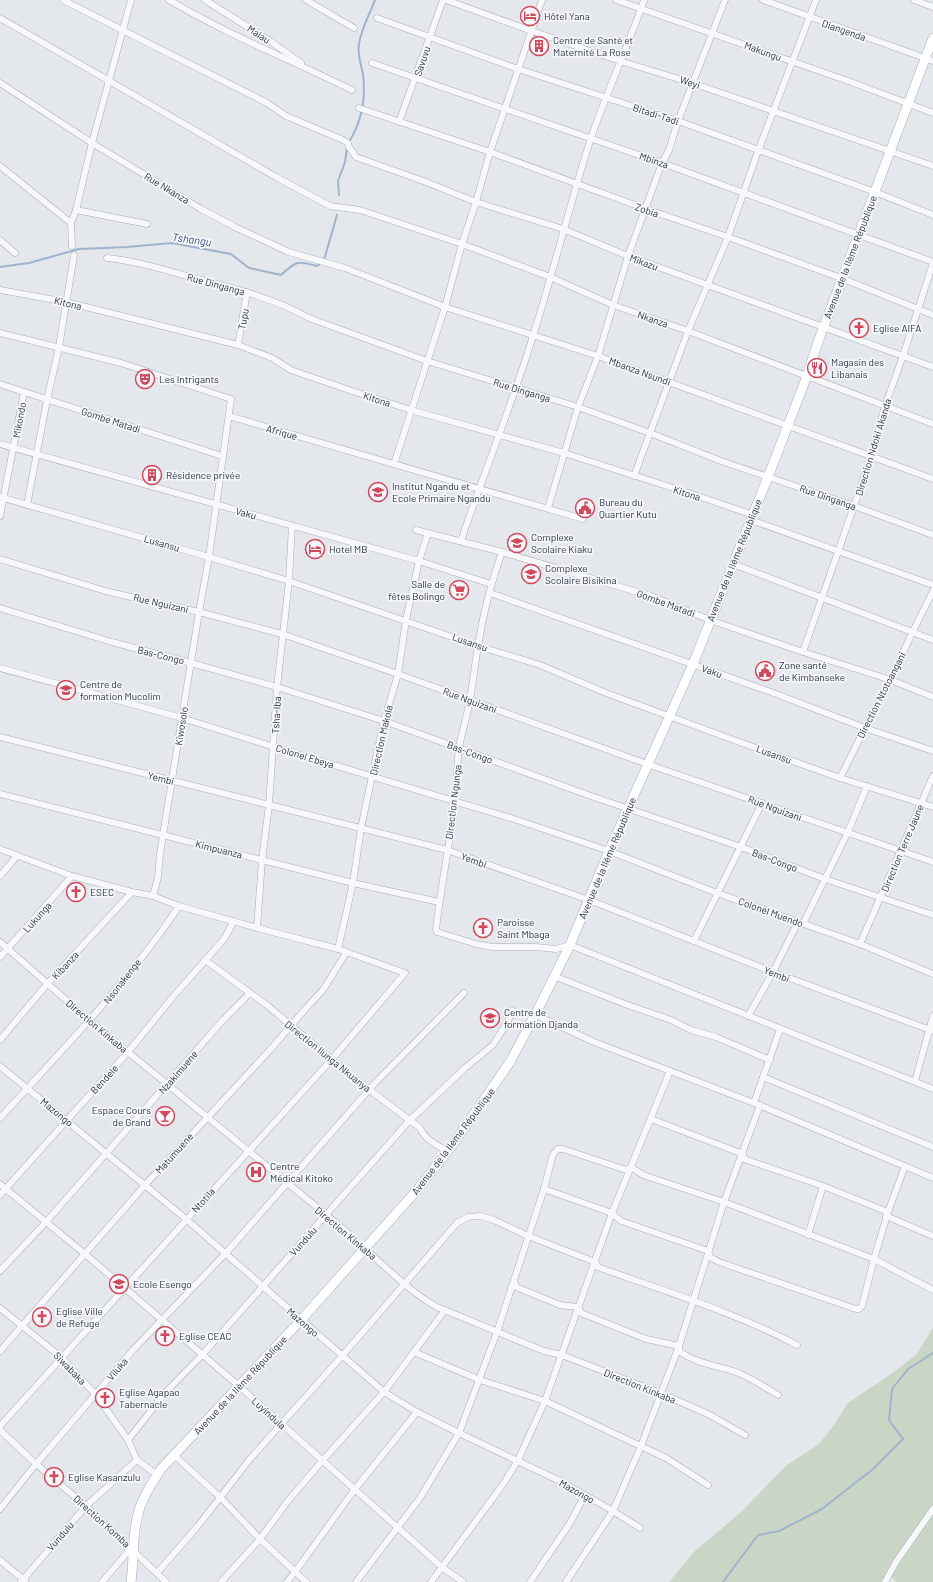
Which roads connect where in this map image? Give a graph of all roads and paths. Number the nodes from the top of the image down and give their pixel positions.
1 (63, 0) edge
2 (131, 0) edge
3 (169, 0) edge
4 (205, 0) edge
5 (306, 0) edge
6 (444, 0) edge
7 (542, 0) edge
8 (616, 0) edge
9 (644, 0) edge
10 (725, 0) edge
11 (763, 0) edge
12 (816, 0) edge
13 (914, 0) edge
14 (933, 7) edge
15 (641, 10) junction
16 (0, 18) edge
17 (377, 18) dead end
18 (810, 18) junction
19 (354, 28) dead end
20 (122, 30) junction
21 (532, 31) junction
22 (712, 33) junction
23 (430, 38) junction
24 (933, 38) edge
25 (929, 60) edge
26 (620, 61) junction
27 (793, 62) junction
28 (372, 63) dead end
29 (518, 69) junction
30 (312, 70) junction
31 (416, 79) junction
32 (109, 80) junction
33 (0, 83) edge
34 (692, 83) junction
35 (352, 90) dead end
36 (606, 98) junction
37 (909, 104) junction
38 (359, 108) dead end
39 (505, 109) junction
40 (774, 111) junction
41 (933, 113) edge
42 (678, 121) junction
43 (399, 122) junction
44 (591, 139) junction
45 (92, 143) junction
46 (758, 151) junction
47 (890, 151) junction
48 (490, 152) junction
49 (662, 163) junction
50 (0, 166) edge
51 (933, 166) edge
52 (577, 185) junction
53 (744, 192) junction
54 (875, 192) junction
55 (476, 202) junction
56 (646, 209) junction
57 (76, 210) junction
58 (933, 215) edge
59 (71, 223) junction
60 (147, 224) dead end
61 (563, 229) junction
62 (859, 234) junction
63 (728, 237) junction
64 (0, 240) edge
65 (462, 244) junction
66 (72, 246) dead end
67 (15, 253) dead end
68 (74, 255) dead end
69 (628, 256) junction
70 (107, 258) dead end
71 (933, 263) edge
72 (345, 268) joint
73 (550, 277) junction
74 (841, 278) junction
75 (708, 285) junction
76 (0, 290) edge
77 (248, 292) junction
78 (66, 302) junction
79 (613, 305) junction
80 (445, 307) junction
81 (918, 309) junction
82 (933, 315) edge
83 (824, 327) junction
84 (688, 331) junction
85 (0, 333) edge
86 (534, 335) junction
87 (238, 345) junction
88 (59, 347) junction
89 (598, 356) junction
90 (903, 356) junction
91 (427, 361) junction
92 (933, 367) edge
93 (807, 376) junction
94 (670, 383) junction
95 (0, 384) edge
96 (516, 389) junction
97 (24, 392) junction
98 (47, 400) junction
99 (885, 406) junction
100 (578, 407) junction
101 (411, 410) junction
102 (230, 416) junction
103 (933, 424) edge
104 (788, 425) junction
105 (650, 433) junction
106 (499, 436) junction
107 (0, 444) edge
108 (14, 447) junction
109 (37, 454) junction
110 (564, 454) junction
111 (222, 456) junction
112 (871, 457) junction
113 (394, 464) junction
114 (634, 476) junction
115 (768, 477) junction
116 (933, 480) edge
117 (479, 488) junction
118 (2, 498) edge
119 (27, 505) junction
120 (215, 505) junction
121 (854, 506) junction
122 (548, 508) junction
123 (0, 516) edge
124 (752, 518) junction
125 (583, 519) dead end
126 (292, 526) junction
127 (416, 530) dead end
128 (428, 533) junction
129 (933, 535) edge
130 (461, 541) junction
131 (838, 551) junction
132 (502, 552) junction
133 (209, 557) junction
134 (0, 559) edge
135 (419, 561) junction
136 (733, 564) junction
137 (289, 581) junction
138 (491, 584) junction
139 (933, 585) edge
140 (933, 591) edge
141 (490, 593) junction
142 (821, 597) junction
143 (0, 608) edge
144 (198, 612) junction
145 (406, 620) junction
146 (710, 620) junction
147 (912, 633) junction
148 (282, 634) junction
149 (933, 640) edge
150 (478, 646) junction
151 (802, 652) junction
152 (191, 663) junction
153 (693, 664) junction
154 (0, 671) edge
155 (398, 674) junction
156 (891, 680) junction
157 (277, 687) junction
158 (933, 697) edge
159 (470, 700) junction
160 (670, 716) junction
161 (182, 718) junction
162 (384, 721) junction
163 (865, 728) junction
164 (0, 737) edge
165 (274, 747) junction
166 (460, 748) junction
167 (933, 751) edge
168 (648, 764) junction
169 (372, 776) junction
170 (933, 776) edge
171 (840, 778) junction
172 (173, 781) junction
173 (867, 786) junction
174 (0, 794) edge
175 (455, 800) junction
176 (762, 803) junction
177 (921, 803) junction
178 (269, 805) junction
179 (933, 808) edge
180 (628, 809) junction
181 (361, 828) junction
182 (847, 834) junction
183 (164, 835) junction
184 (741, 847) junction
185 (0, 849) edge
186 (447, 850) junction
187 (609, 851) junction
188 (901, 851) junction
189 (17, 856) junction
190 (262, 860) junction
191 (933, 862) edge
192 (0, 876) edge
193 (72, 876) junction
194 (825, 879) junction
195 (353, 883) junction
196 (132, 892) junction
197 (717, 893) junction
198 (153, 896) junction
199 (881, 897) junction
200 (589, 900) junction
201 (439, 902) junction
202 (179, 906) junction
203 (933, 915) edge
204 (234, 921) junction
205 (800, 923) junction
206 (257, 928) junction
207 (694, 941) junction
208 (0, 942) edge
209 (860, 944) junction
210 (570, 945) junction
211 (8, 948) junction
212 (338, 949) junction
213 (346, 953) junction
214 (0, 956) edge
215 (205, 960) junction
216 (773, 972) junction
217 (933, 974) edge
218 (554, 976) junction
219 (48, 983) junction
220 (250, 993) junction
221 (464, 993) dead end
222 (512, 1010) dead end
223 (748, 1016) junction
224 (933, 1016) edge
225 (534, 1017) junction
226 (90, 1020) junction
227 (292, 1026) junction
228 (780, 1029) junction
229 (931, 1030) edge
230 (0, 1040) edge
231 (128, 1052) junction
232 (332, 1059) junction
233 (770, 1060) junction
234 (0, 1066) edge
235 (670, 1071) junction
236 (763, 1077) junction
237 (915, 1081) junction
238 (167, 1084) junction
239 (27, 1088) junction
240 (933, 1089) edge
241 (369, 1090) junction
242 (757, 1104) junction
243 (207, 1117) junction
244 (0, 1118) edge
245 (651, 1119) junction
246 (66, 1120) junction
247 (409, 1121) junction
248 (451, 1147) junction
249 (933, 1147) edge
250 (247, 1151) junction
251 (107, 1153) junction
252 (743, 1154) junction
253 (905, 1166) junction
254 (631, 1167) junction
255 (933, 1178) edge
256 (0, 1184) edge
257 (287, 1184) junction
258 (145, 1185) junction
259 (823, 1186) junction
260 (6, 1189) junction
261 (544, 1189) junction
262 (0, 1195) edge
263 (724, 1202) junction
264 (612, 1213) junction
265 (887, 1214) junction
266 (326, 1215) junction
267 (186, 1219) junction
268 (46, 1222) junction
269 (808, 1235) junction
270 (528, 1236) junction
271 (933, 1236) edge
272 (365, 1249) junction
273 (708, 1251) junction
274 (86, 1254) junction
275 (225, 1254) junction
276 (874, 1259) junction
277 (595, 1262) junction
278 (0, 1271) edge
279 (514, 1280) junction
280 (404, 1284) junction
281 (262, 1286) junction
282 (123, 1288) junction
283 (933, 1290) edge
284 (693, 1300) junction
285 (578, 1307) junction
286 (0, 1308) edge
287 (445, 1310) junction
288 (162, 1320) junction
289 (301, 1320) junction
290 (22, 1326) junction
291 (497, 1332) junction
292 (797, 1345) dead end
293 (679, 1346) junction
294 (0, 1351) edge
295 (414, 1352) junction
296 (202, 1355) junction
297 (562, 1355) junction
298 (342, 1356) junction
299 (62, 1358) junction
300 (480, 1380) junction
301 (239, 1386) junction
302 (384, 1392) junction
303 (660, 1393) junction
304 (96, 1395) junction
305 (778, 1395) dead end
306 (545, 1401) junction
307 (417, 1412) junction
308 (281, 1424) junction
309 (0, 1426) edge
310 (0, 1430) edge
311 (460, 1434) junction
312 (745, 1435) dead end
313 (128, 1440) junction
314 (641, 1446) junction
315 (174, 1455) junction
316 (137, 1460) junction
317 (323, 1460) junction
318 (518, 1460) junction
319 (36, 1464) junction
320 (157, 1475) junction
321 (708, 1485) dead end
322 (355, 1489) junction
323 (585, 1495) junction
324 (221, 1498) junction
325 (86, 1506) junction
326 (0, 1509) edge
327 (933, 1510) edge
328 (614, 1511) junction
329 (398, 1528) junction
330 (640, 1528) dead end
331 (260, 1539) junction
332 (133, 1548) junction
333 (0, 1560) edge
334 (443, 1568) junction
335 (295, 1572) junction
336 (157, 1573) junction
337 (23, 1581) edge
338 (102, 1582) edge
339 (131, 1582) edge
340 (166, 1582) edge
341 (221, 1582) edge
342 (286, 1582) edge
343 (306, 1582) edge
344 (356, 1582) edge
345 (432, 1582) edge
346 (463, 1582) edge
347 (530, 1582) edge
348 (566, 1582) edge
349 (885, 1582) edge

1 - 20 street
2 - 20 street
3 - 30 street
4 - 30 street, Malau
5 - 19 street
6 - 21 street, Weyi
6 - 23 street, Savuvu
7 - 21 street
8 - 15 street, Makungu
9 - 15 street
10 - 22 street
11 - 18 street, Diangenda
12 - 18 street
13 - 14 street
15 - 22 street, Makungu
15 - 26 street
16 - 32 street, Nkanza
17 - 23 street, Bitadi-Tadi
18 - 25 street, Diangenda
18 - 27 street
20 - 32 street
20 - 55 street, Mikazu
21 - 26 street, Weyi
21 - 29 street
22 - 27 street, Makungu
22 - 34 street
23 - 29 street, Bitadi-Tadi
23 - 31 street, Savuvu
24 - 25 street, Avenue de la IIème République
25 - 37 street, Avenue de la IIème République
26 - 34 street, Weyi
26 - 36 street
27 - 37 street, Makungu
27 - 40 street
28 - 31 street, Mbinza
29 - 36 street, Bitadi-Tadi
29 - 39 street
30 - 35 street
31 - 39 street, Mbinza
31 - 43 street, Savuvu
32 - 45 street
32 - 65 street, Nkanza
33 - 45 street, Rue Nkanza
34 - 40 street, Weyi
34 - 42 street
36 - 42 street, Bitadi-Tadi
36 - 44 street
37 - 41 street, Makungu
37 - 47 street, Avenue de la IIème République
38 - 43 street, Zobia
39 - 44 street, Mbinza
39 - 48 street
40 - 46 street
40 - 47 street, Weyi
42 - 46 street, Bitadi-Tadi
42 - 49 street
43 - 48 street, Zobia
44 - 49 street, Mbinza
44 - 52 street
45 - 57 street
45 - 72 street, Rue Nkanza
46 - 53 street
46 - 54 street, Bitadi-Tadi
47 - 51 street, Weyi
47 - 54 street, Avenue de la IIème République
48 - 52 street, Zobia
48 - 55 street
49 - 53 street, Mbinza
49 - 56 street
50 - 59 street
52 - 56 street, Zobia
52 - 61 street
53 - 62 street, Mbinza
53 - 63 street
54 - 58 street, Bitadi-Tadi
54 - 62 street, Avenue de la IIème République
55 - 61 street, Mikazu
55 - 65 street
56 - 63 street, Zobia
56 - 69 street
57 - 59 street
57 - 60 street
59 - 66 street
61 - 69 street, Mikazu
61 - 73 street
62 - 71 street, Mbinza
62 - 74 street, Avenue de la IIème République
63 - 74 street, Zobia
63 - 75 street
64 - 67 street
65 - 73 street, Nkanza
65 - 80 street
68 - 78 street
69 - 75 street, Mikazu
69 - 79 street
70 - 77 street, Rue Dinganga
71 - 81 street, Direction Ndoki Akanda
72 - 80 street, Mbanza Nsundi
73 - 79 street, Nkanza
73 - 86 street
74 - 81 street, Zobia
74 - 83 street, Avenue de la IIème République
75 - 83 street, Mikazu
75 - 84 street
76 - 78 street, Kitona
77 - 87 street, Tupu
77 - 91 street, Rue Dinganga
78 - 87 street, Kitona
78 - 88 street
79 - 84 street, Nkanza
79 - 89 street
80 - 86 street, Mbanza Nsundi
80 - 91 street
81 - 82 street, Zobia
81 - 90 street, Direction Ndoki Akanda
83 - 90 street, Mikazu
83 - 93 street, Avenue de la IIème République
84 - 93 street, Nkanza
84 - 94 street
85 - 88 street
86 - 89 street, Mbanza Nsundi
86 - 96 street
87 - 101 street, Kitona
88 - 98 street
88 - 102 street
89 - 94 street, Mbanza Nsundi
89 - 100 street
90 - 92 street, Mikazu
90 - 99 street, Direction Ndoki Akanda
91 - 96 street, Rue Dinganga
91 - 101 street
93 - 99 street, Nkanza
93 - 104 street, Avenue de la IIème République
94 - 104 street, Mbanza Nsundi
94 - 105 street
95 - 97 street, Gombe Matadi
96 - 100 street, Rue Dinganga
96 - 106 street
97 - 98 street, Gombe Matadi
97 - 108 street, Mikondo
98 - 109 street
98 - 111 street, Gombe Matadi
99 - 103 street, Nkanza
99 - 112 street, Direction Ndoki Akanda
100 - 105 street, Rue Dinganga
100 - 110 street
101 - 106 street, Kitona
101 - 113 street
102 - 111 street, Kiwosolo
102 - 113 street, Afrique
104 - 112 street, Mbanza Nsundi
104 - 115 street, Avenue de la IIème République
105 - 114 street
105 - 115 street, Rue Dinganga
106 - 110 street, Kitona
106 - 117 street
107 - 108 street, Vaku
108 - 109 street, Vaku
108 - 118 street, Mikondo
109 - 119 street
109 - 120 street, Vaku
110 - 114 street, Kitona
110 - 122 street
111 - 120 street, Kiwosolo
112 - 116 street, Mbanza Nsundi
112 - 121 street, Direction Ndoki Akanda
113 - 117 street, Afrique
114 - 124 street, Kitona
115 - 121 street, Rue Dinganga
115 - 124 street, Avenue de la IIème République
117 - 122 street, Afrique
117 - 130 street
118 - 119 street, Lusansu
118 - 123 street, Mikondo
119 - 133 street, Lusansu
120 - 126 street, Vaku
120 - 133 street, Kiwosolo
121 - 129 street, Rue Dinganga
121 - 131 street, Direction Ndoki Akanda
122 - 125 street, Afrique
124 - 131 street, Kitona
124 - 136 street, Avenue de la IIème République
126 - 135 street, Vaku
126 - 137 street, Tsha-Iba
127 - 128 street, Gombe Matadi
128 - 130 street, Gombe Matadi
128 - 135 street, Direction Makola
130 - 132 street, Gombe Matadi
131 - 139 street, Kitona
131 - 142 street, Direction Ndoki Akanda
132 - 138 street, Direction Ngunga
132 - 146 street, Gombe Matadi
133 - 137 street, Lusansu
133 - 144 street, Kiwosolo
134 - 144 street, Rue Nguizani
135 - 138 street, Vaku
135 - 145 street, Direction Makola
136 - 142 street
136 - 146 street, Avenue de la IIème République
137 - 145 street, Lusansu
137 - 148 street, Tsha-Iba
138 - 141 street, Direction Ngunga
140 - 147 street, Direction Ntotoangani
141 - 150 street, Direction Ngunga
141 - 153 street, Vaku
142 - 147 street
142 - 151 street, Direction Ndoki Akanda
143 - 152 street, Bas-Congo
144 - 148 street, Rue Nguizani
144 - 152 street, Kiwosolo
145 - 150 street, Lusansu
145 - 155 street, Direction Makola
146 - 151 street, Gombe Matadi
146 - 153 street, Avenue de la IIème République
147 - 149 street
147 - 156 street, Direction Ntotoangani
148 - 155 street, Rue Nguizani
148 - 157 street, Tsha-Iba
150 - 159 street, Direction Ngunga
150 - 160 street, Lusansu
151 - 156 street, Gombe Matadi
152 - 157 street, Bas-Congo
152 - 161 street, Kiwosolo
153 - 160 street, Avenue de la IIème République
153 - 163 street, Vaku
154 - 161 street, Colonel Ebeya
155 - 159 street, Rue Nguizani
155 - 162 street, Direction Makola
156 - 158 street, Gombe Matadi
156 - 163 street, Direction Ntotoangani
157 - 162 street, Bas-Congo
157 - 165 street, Tsha-Iba
159 - 166 street, Direction Ngunga
159 - 168 street, Rue Nguizani
160 - 168 street, Avenue de la IIème République
160 - 171 street, Lusansu
161 - 165 street, Colonel Ebeya
161 - 172 street, Kiwosolo
162 - 166 street, Bas-Congo
162 - 169 street, Direction Makola
163 - 167 street, Vaku
163 - 171 street, Direction Ntotoangani
164 - 172 street, Yembi
165 - 169 street, Colonel Ebeya
165 - 178 street, Tsha-Iba
166 - 175 street, Direction Ngunga
166 - 180 street, Bas-Congo
168 - 176 street, Rue Nguizani
168 - 180 street, Avenue de la IIème République
169 - 175 street, Colonel Ebeya
169 - 181 street, Direction Makola
170 - 177 street, Direction Terre Jaune
171 - 173 street, Lusansu
172 - 178 street, Yembi
172 - 183 street, Kiwosolo
173 - 177 street, Lusansu
173 - 182 street
174 - 183 street, Kimpuanza
175 - 186 street, Direction Ngunga
175 - 187 street, Colonel Ebeya
176 - 182 street, Rue Nguizani
176 - 184 street
177 - 179 street, Lusansu
177 - 188 street, Direction Terre Jaune
178 - 181 street, Yembi
178 - 190 street, Tsha-Iba
180 - 184 street, Bas-Congo
180 - 187 street, Avenue de la IIème République
181 - 186 street, Yembi
181 - 195 street, Direction Makola
182 - 188 street, Rue Nguizani
182 - 194 street
183 - 190 street, Kimpuanza
183 - 198 street, Kiwosolo
184 - 194 street, Bas-Congo
184 - 197 street
185 - 189 street
186 - 200 street, Yembi
186 - 201 street, Direction Ngunga
187 - 197 street, Colonel Muendo
187 - 200 street, Avenue de la IIème République
188 - 191 street, Rue Nguizani
188 - 199 street, Direction Terre Jaune
189 - 192 street
189 - 193 street
190 - 195 street, Kimpuanza
190 - 206 street, Tsha-Iba
193 - 196 street
193 - 211 street, Lukunga
194 - 199 street, Bas-Congo
194 - 205 street
195 - 201 street, Kimpuanza
195 - 212 street, Direction Makola
196 - 198 street
196 - 219 street, Kibanza
197 - 205 street, Colonel Muendo
197 - 207 street
198 - 202 street
199 - 203 street, Bas-Congo
199 - 209 street, Direction Terre Jaune
200 - 207 street, Yembi
200 - 210 street, Avenue de la IIème République
201 - 210 street, Direction Ngunga
202 - 204 street
202 - 226 street, Nsonakenge
204 - 206 street
204 - 215 street, Bendele
205 - 209 street, Colonel Muendo
205 - 216 street
206 - 212 street
207 - 216 street, Yembi
208 - 211 street, Direction Kinkaba
209 - 217 street, Colonel Muendo
210 - 218 street, Avenue de la IIème République
210 - 223 street
211 - 214 street, Lukunga
211 - 219 street, Direction Kinkaba
212 - 213 street
213 - 227 street, Matumuene
213 - 232 street, Ntotila
215 - 220 street, Direction Ilunga Nkuanya
215 - 231 street, Bendele
216 - 223 street
216 - 229 street, Yembi
218 - 225 street, Avenue de la IIème République
218 - 233 street
219 - 226 street, Direction Kinkaba
219 - 230 street, Kibanza
220 - 227 street, Direction Ilunga Nkuanya
220 - 238 street, Nzakimuene
221 - 241 street, Viluka
222 - 247 street, Vundulu
223 - 228 street
224 - 229 street
225 - 235 street
225 - 248 street, Avenue de la IIème République
226 - 231 street, Direction Kinkaba
226 - 239 street, Nsonakenge
227 - 232 street, Direction Ilunga Nkuanya
227 - 243 street, Matumuene
228 - 233 street
228 - 237 street
229 - 237 street
231 - 238 street, Direction Kinkaba
231 - 246 street, Bendele
232 - 241 street, Direction Ilunga Nkuanya
232 - 250 street, Ntotila
233 - 236 street
234 - 239 street, Mazongo
235 - 242 street
235 - 245 street
236 - 242 street
236 - 249 street
237 - 240 street
238 - 243 street, Direction Kinkaba
238 - 251 street, Nzakimuene
239 - 244 street, Nsonakenge
239 - 246 street, Mazongo
241 - 247 street, Direction Ilunga Nkuanya
241 - 257 street, Viluka
242 - 252 street
242 - 253 street
243 - 250 street, Direction Kinkaba
243 - 258 street, Matumuene
245 - 252 street
245 - 254 street
246 - 251 street, Mazongo
246 - 260 street, Bendele
247 - 248 street, Direction Ilunga Nkuanya
247 - 266 street, Vundulu
248 - 272 street, Avenue de la IIème République
250 - 257 street, Direction Kinkaba
250 - 267 street, Ntotila
251 - 258 street, Mazongo
251 - 268 street, Nzakimuene
252 - 259 street
252 - 263 street
253 - 255 street
253 - 265 street
254 - 261 street
254 - 263 street
254 - 264 street
256 - 260 street, Luyindula
257 - 266 street, Direction Kinkaba
257 - 275 street, Viluka
258 - 267 street, Mazongo
258 - 274 street, Matumuene
259 - 265 street
259 - 269 street
260 - 262 street, Bendele
260 - 268 street, Luyindula
261 - 264 street
261 - 270 street
263 - 269 street
263 - 273 street
264 - 273 street
264 - 277 street
265 - 271 street
265 - 276 street
266 - 272 street, Direction Kinkaba
266 - 281 street, Vundulu
267 - 275 street, Mazongo
267 - 282 street, Ntotila
268 - 274 street, Luyindula
268 - 278 street, Nzakimuene
269 - 276 street
270 - 277 street
270 - 279 street
270 - 280 street
272 - 280 street, Direction Kinkaba
272 - 289 street, Avenue de la IIème République
273 - 276 street
273 - 284 street
274 - 282 street, Luyindula
274 - 290 street, Matumuene
275 - 281 street, Mazongo
275 - 288 street, Viluka
276 - 283 street
277 - 284 street
277 - 285 street
279 - 285 street
279 - 291 street
280 - 287 street, Direction Kinkaba
280 - 298 street
281 - 289 street, Mazongo
281 - 296 street, Vundulu
282 - 288 street, Luyindula
282 - 299 street, Ntotila
284 - 292 street
284 - 293 street
285 - 293 street
285 - 297 street
286 - 290 street, Siwabaka
287 - 291 street, Direction Kinkaba
287 - 295 street
288 - 296 street, Luyindula
288 - 304 street, Viluka
289 - 298 street, Mazongo
289 - 301 street, Avenue de la IIème République
290 - 294 street, Matumuene
290 - 299 street, Siwabaka
291 - 297 street, Direction Kinkaba
291 - 300 street
293 - 303 street
293 - 305 street
295 - 300 street
295 - 302 street
296 - 301 street, Luyindula
296 - 313 street, Vundulu
297 - 303 street, Direction Kinkaba
297 - 306 street
298 - 302 street, Mazongo
298 - 308 street
299 - 304 street, Siwabaka
299 - 309 street, Ntotila
300 - 306 street
300 - 311 street
301 - 308 street, Luyindula
301 - 315 street, Avenue de la IIème République
302 - 307 street, Mazongo
302 - 317 street
303 - 312 street, Direction Kinkaba
303 - 314 street
304 - 313 street, Siwabaka
304 - 319 street, Viluka
306 - 314 street
306 - 318 street
307 - 311 street, Mazongo
307 - 322 street
308 - 317 street, Luyindula
308 - 324 street
310 - 319 street, Direction Komba
311 - 318 street, Mazongo
311 - 329 street
313 - 316 street, Siwabaka
314 - 321 street
314 - 328 street
315 - 320 street, Avenue de la IIème République
315 - 324 street
316 - 320 street, Siwabaka
316 - 325 street, Vundulu
317 - 322 street, Luyindula
317 - 331 street
318 - 323 street, Mazongo
318 - 334 street
319 - 325 street, Direction Komba
319 - 326 street, Viluka
320 - 332 street, Avenue de la IIème République
322 - 329 street, Luyindula
322 - 335 street
323 - 328 street, Mazongo
323 - 347 street
324 - 331 street
324 - 336 street
325 - 332 street, Direction Komba
325 - 337 street, Vundulu
327 - 349 street
328 - 330 street, Mazongo
328 - 348 street
329 - 334 street, Luyindula
329 - 344 street
331 - 335 street
331 - 341 street
332 - 336 street, Direction Komba
332 - 338 street
332 - 339 street, Avenue de la IIème République
333 - 337 street
334 - 345 street
334 - 346 street, Luyindula
335 - 342 street
335 - 343 street
336 - 340 street, Direction Komba

